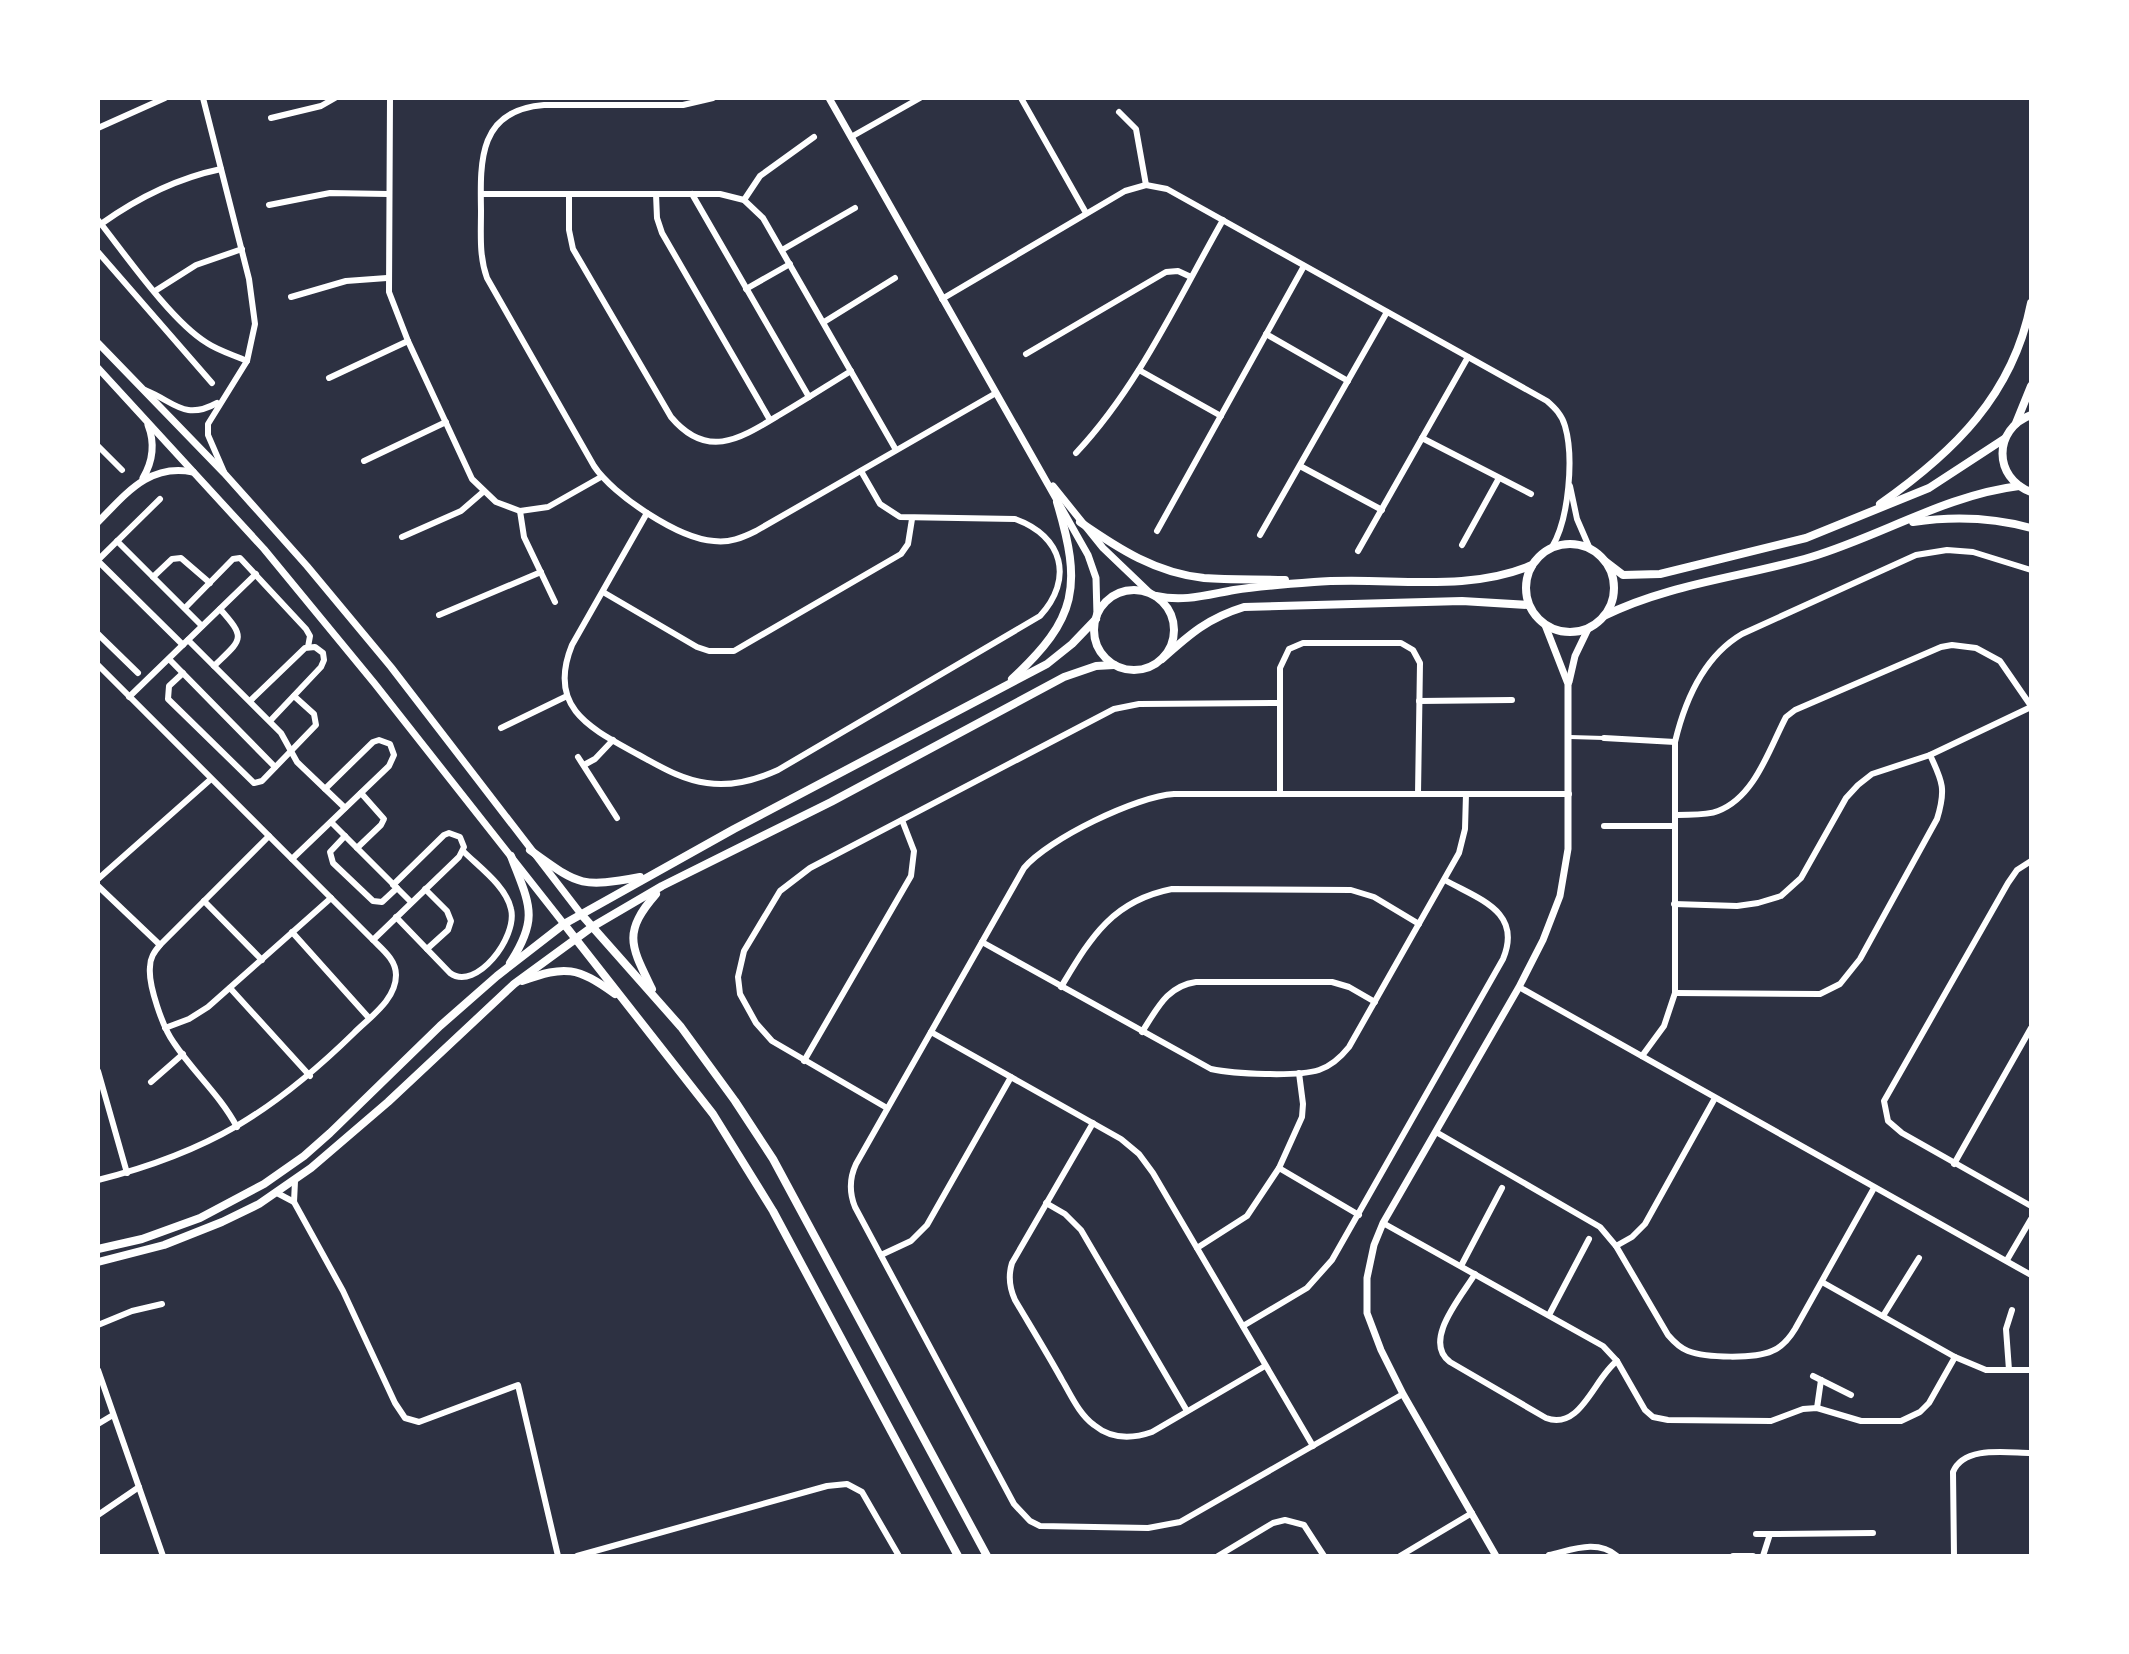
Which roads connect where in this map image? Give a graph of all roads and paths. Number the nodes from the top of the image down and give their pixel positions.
1 (165, 98) edge
2 (203, 98) edge
3 (335, 98) edge
4 (390, 98) edge
5 (713, 98) edge
6 (829, 98) edge
7 (920, 98) edge
8 (1021, 98) edge
9 (662, 101) edge
10 (1119, 112) dead end
11 (271, 118) dead end
12 (98, 128) edge
13 (814, 137) dead end
14 (851, 137) junction
15 (221, 169) junction
16 (1146, 185) junction
17 (388, 194) junction
18 (481, 194) junction
19 (569, 194) junction
20 (656, 194) junction
21 (692, 194) junction
22 (744, 200) junction
23 (269, 205) dead end
24 (855, 208) dead end
25 (1086, 213) junction
26 (1223, 220) junction
27 (100, 222) edge
28 (242, 249) junction
29 (782, 250) junction
30 (98, 252) edge
31 (790, 264) junction
32 (1304, 266) junction
33 (1191, 277) junction
34 (387, 278) junction
35 (895, 278) dead end
36 (746, 289) junction
37 (155, 291) junction
38 (291, 297) dead end
39 (942, 299) junction
40 (2031, 303) edge
41 (1387, 312) junction
42 (179, 318) junction
43 (824, 322) junction
44 (166, 331) junction
45 (1266, 334) junction
46 (408, 341) junction
47 (98, 343) edge
48 (1026, 354) dead end
49 (1468, 357) junction
50 (247, 361) junction
51 (98, 368) edge
52 (1139, 370) junction
53 (851, 371) junction
54 (329, 378) dead end
55 (1348, 381) junction
56 (212, 383) dead end
57 (2031, 386) edge
58 (145, 390) junction
59 (996, 393) junction
60 (809, 397) junction
61 (220, 401) junction
62 (2031, 415) edge
63 (1221, 416) junction
64 (770, 420) junction
65 (446, 422) junction
66 (147, 423) junction
67 (2015, 423) junction
68 (1422, 438) junction
69 (2004, 439) junction
70 (98, 446) edge
71 (896, 450) junction
72 (1076, 453) dead end
73 (364, 461) dead end
74 (1300, 466) junction
75 (122, 470) dead end
76 (861, 471) junction
77 (195, 473) junction
78 (224, 473) junction
79 (601, 477) junction
80 (143, 478) junction
81 (1046, 478) junction
82 (1499, 478) junction
83 (1569, 479) junction
84 (2019, 486) junction
85 (483, 492) junction
86 (2031, 492) edge
87 (1531, 494) dead end
88 (160, 499) dead end
89 (1057, 502) junction
90 (1382, 510) junction
91 (520, 511) junction
92 (1869, 511) junction
93 (647, 513) junction
94 (912, 519) junction
95 (98, 522) edge
96 (1080, 522) junction
97 (1901, 524) junction
98 (2031, 528) edge
99 (1157, 531) dead end
100 (1260, 535) dead end
101 (402, 537) dead end
102 (117, 541) junction
103 (1462, 545) dead end
104 (1552, 547) junction
105 (1590, 549) junction
106 (1358, 551) dead end
107 (98, 560) edge
108 (1606, 562) junction
109 (1532, 565) junction
110 (2031, 570) edge
111 (541, 572) junction
112 (256, 574) junction
113 (153, 577) junction
114 (1318, 581) junction
115 (210, 583) junction
116 (603, 592) junction
117 (1153, 595) junction
118 (555, 602) dead end
119 (1528, 605) junction
120 (185, 608) junction
121 (220, 609) junction
122 (439, 615) dead end
123 (1604, 616) junction
124 (1096, 618) junction
125 (1545, 625) junction
126 (202, 626) junction
127 (1588, 629) junction
128 (98, 634) edge
129 (186, 642) junction
130 (308, 647) junction
131 (169, 659) junction
132 (1162, 659) junction
133 (98, 665) edge
134 (1114, 665) junction
135 (214, 666) junction
136 (138, 673) dead end
137 (183, 673) junction
138 (1568, 684) junction
139 (1002, 689) junction
140 (294, 696) junction
141 (567, 696) junction
142 (129, 697) junction
143 (1512, 700) dead end
144 (250, 701) junction
145 (1419, 701) junction
146 (1279, 703) junction
147 (2031, 707) edge
148 (270, 721) junction
149 (501, 728) dead end
150 (1570, 737) junction
151 (1604, 738) joint
152 (613, 740) junction
153 (1675, 742) junction
154 (291, 751) junction
155 (1930, 755) junction
156 (578, 757) dead end
157 (584, 765) junction
158 (275, 767) junction
159 (211, 779) junction
160 (325, 789) junction
161 (361, 793) junction
162 (1280, 794) junction
163 (1418, 794) junction
164 (1466, 794) junction
165 (1569, 794) junction
166 (345, 808) junction
167 (1675, 815) junction
168 (617, 818) dead end
169 (902, 820) junction
170 (331, 822) junction
171 (1604, 826) dead end
172 (1675, 826) junction
173 (269, 836) junction
174 (345, 836) junction
175 (357, 848) junction
176 (530, 850) junction
177 (463, 851) junction
178 (511, 856) junction
179 (292, 859) junction
180 (2031, 861) edge
181 (649, 875) junction
182 (98, 879) edge
183 (1445, 880) junction
184 (98, 886) edge
185 (395, 886) junction
186 (662, 886) junction
187 (425, 889) junction
188 (331, 898) junction
189 (204, 901) junction
190 (411, 902) junction
191 (1674, 904) junction
192 (581, 914) junction
193 (396, 917) junction
194 (564, 924) junction
195 (1419, 924) junction
196 (592, 927) junction
197 (292, 932) junction
198 (575, 938) junction
199 (373, 940) junction
200 (982, 942) junction
201 (160, 945) junction
202 (427, 949) junction
203 (262, 960) junction
204 (506, 969) junction
205 (514, 984) junction
206 (1061, 987) junction
207 (1519, 987) junction
208 (230, 988) junction
209 (1675, 993) junction
210 (657, 1001) junction
211 (625, 1002) junction
212 (1375, 1002) junction
213 (369, 1018) junction
214 (165, 1028) junction
215 (2031, 1028) edge
216 (931, 1032) junction
217 (1142, 1032) junction
218 (183, 1054) junction
219 (1642, 1056) junction
220 (804, 1061) junction
221 (98, 1071) edge
222 (1299, 1073) junction
223 (310, 1076) junction
224 (1011, 1077) junction
225 (151, 1082) dead end
226 (1715, 1098) junction
227 (887, 1108) junction
228 (1093, 1123) junction
229 (237, 1127) junction
230 (1436, 1132) junction
231 (1954, 1164) junction
232 (1279, 1168) junction
233 (127, 1173) junction
234 (98, 1180) edge
235 (295, 1181) junction
236 (1502, 1188) dead end
237 (1874, 1188) junction
238 (277, 1193) junction
239 (294, 1202) junction
240 (1046, 1203) junction
241 (2031, 1206) edge
242 (1359, 1215) junction
243 (2031, 1219) edge
244 (1383, 1223) junction
245 (1589, 1239) dead end
246 (1616, 1246) junction
247 (1197, 1248) junction
248 (98, 1249) edge
249 (881, 1255) junction
250 (1919, 1258) dead end
251 (2007, 1260) junction
252 (98, 1262) edge
253 (1461, 1266) junction
254 (1475, 1274) junction
255 (2031, 1275) edge
256 (1822, 1282) junction
257 (162, 1304) dead end
258 (2012, 1310) dead end
259 (1549, 1315) junction
260 (1883, 1316) junction
261 (98, 1325) edge
262 (1243, 1326) junction
263 (1955, 1357) junction
264 (1617, 1361) junction
265 (1265, 1366) junction
266 (98, 1370) edge
267 (2009, 1370) junction
268 (2031, 1370) edge
269 (1813, 1376) dead end
270 (1821, 1380) junction
271 (1403, 1394) junction
272 (1851, 1395) dead end
273 (1817, 1408) junction
274 (1187, 1411) junction
275 (113, 1415) junction
276 (98, 1424) edge
277 (1313, 1446) junction
278 (2031, 1453) edge
279 (139, 1487) junction
280 (1472, 1513) junction
281 (98, 1515) edge
282 (1873, 1533) dead end
283 (1756, 1534) dead end
284 (1770, 1534) junction
285 (1549, 1555) edge
286 (163, 1556) edge
287 (558, 1556) edge
288 (577, 1556) edge
289 (899, 1556) edge
290 (958, 1556) edge
291 (987, 1556) edge
292 (1218, 1556) edge
293 (1324, 1556) edge
294 (1400, 1556) edge
295 (1496, 1556) edge
296 (1617, 1556) edge
297 (1733, 1556) edge
298 (1753, 1556) edge
299 (1763, 1556) edge
300 (1954, 1556) edge

1 - 12 street
2 - 15 street
3 - 11 street
4 - 17 street
5 - 9 street
6 - 14 street
7 - 14 street
8 - 25 street
9 - 18 street
10 - 16 street
13 - 22 street
14 - 39 street
15 - 27 street
15 - 28 street
16 - 25 street
16 - 26 street
17 - 23 street
17 - 34 street
18 - 19 street
18 - 79 street
19 - 20 street
19 - 64 street
20 - 21 street
20 - 64 street
21 - 22 street
21 - 36 street
22 - 29 street
24 - 29 street
25 - 39 street
26 - 32 street
26 - 33 street
27 - 37 street
28 - 37 street
28 - 50 street
29 - 31 street
30 - 44 street
31 - 36 street
31 - 43 street
32 - 41 street
32 - 45 street
33 - 48 street
33 - 52 street
34 - 38 street
34 - 46 street
35 - 43 street
36 - 60 street
37 - 42 street
39 - 59 street
40 - 92 main road
41 - 49 street
41 - 55 street
42 - 44 street
42 - 50 street
43 - 53 street
44 - 56 street
45 - 55 street
45 - 63 street
46 - 54 street
46 - 65 street
47 - 58 street
49 - 68 street
49 - 83 street
50 - 61 street
51 - 66 street
52 - 63 street
52 - 72 street
53 - 60 street
53 - 71 street
55 - 74 street
57 - 67 main road
58 - 61 street
58 - 78 street
59 - 71 street
59 - 81 street
60 - 64 street
61 - 78 street
62 - 67 main road
63 - 99 street
65 - 73 street
65 - 85 street
66 - 77 street
66 - 80 street
67 - 69 main road
68 - 82 street
68 - 90 street
69 - 84 main road
69 - 92 main road
70 - 75 street
71 - 76 street
74 - 90 street
74 - 100 street
76 - 93 street
76 - 94 street
77 - 80 street
77 - 178 street
78 - 176 street
79 - 91 street
79 - 93 street
80 - 95 street
81 - 89 street
81 - 96 street
82 - 87 street
82 - 103 street
83 - 104 street
83 - 105 street
84 - 86 main road
84 - 97 main road
85 - 91 street
85 - 101 street
88 - 102 street
89 - 124 street
89 - 139 main road
90 - 106 street
91 - 111 street
92 - 108 main road
93 - 116 street
94 - 116 street
94 - 152 street
96 - 114 main road
96 - 117 street
97 - 98 main road
97 - 123 main road
102 - 107 street
102 - 113 street
104 - 105 main road
104 - 109 main road
105 - 108 main road
107 - 129 street
108 - 123 main road
109 - 114 main road
109 - 119 main road
110 - 153 street
111 - 118 street
111 - 122 street
112 - 115 street
112 - 121 street
112 - 130 street
113 - 115 street
113 - 120 street
114 - 117 main road
115 - 120 street
116 - 141 street
117 - 124 main road
117 - 132 main road
119 - 125 main road
119 - 132 main road
120 - 126 street
121 - 126 street
121 - 135 street
123 - 127 main road
124 - 134 main road
124 - 139 main road
125 - 127 main road
125 - 138 street
126 - 129 street
127 - 138 street
128 - 136 street
129 - 131 street
129 - 135 street
130 - 140 street
130 - 144 street
131 - 137 street
131 - 142 street
132 - 134 main road
133 - 142 street
134 - 186 main road
135 - 144 street
137 - 158 street
137 - 158 street
138 - 150 street
139 - 181 main road
140 - 148 street
140 - 154 street
141 - 149 street
141 - 152 street
142 - 159 street
143 - 145 street
144 - 148 street
145 - 146 street
145 - 163 street
146 - 162 street
146 - 169 street
147 - 155 street
147 - 167 street
148 - 154 street
150 - 151 street
150 - 165 street
151 - 153 street
152 - 157 street
153 - 167 street
154 - 158 street
154 - 160 street
155 - 191 street
155 - 209 street
156 - 157 street
157 - 168 street
159 - 173 street
159 - 182 street
160 - 161 street
160 - 166 street
161 - 166 street
161 - 175 street
162 - 163 street
162 - 200 street
163 - 164 street
164 - 165 street
164 - 183 street
165 - 207 street
166 - 170 street
167 - 172 street
169 - 220 street
169 - 220 street
170 - 174 street
170 - 179 street
171 - 172 street
172 - 191 street
173 - 179 street
173 - 189 street
174 - 175 street
174 - 185 street
175 - 185 street
176 - 181 main road
176 - 192 street
177 - 185 street
177 - 187 street
177 - 202 street
178 - 194 street
178 - 204 main road
179 - 188 street
180 - 231 street
181 - 192 main road
183 - 195 street
183 - 242 street
184 - 201 street
185 - 190 street
186 - 196 main road
186 - 210 main road
187 - 190 street
187 - 202 street
188 - 197 street
188 - 199 street
189 - 201 street
189 - 203 street
190 - 193 street
191 - 209 street
192 - 194 main road
192 - 196 main road
193 - 199 street
193 - 202 street
194 - 198 main road
194 - 204 main road
195 - 206 street
195 - 212 street
196 - 198 main road
196 - 210 main road
197 - 203 street
197 - 213 street
198 - 205 main road
198 - 211 main road
199 - 213 street
200 - 206 street
200 - 216 street
201 - 214 street
203 - 208 street
204 - 248 main road
205 - 211 main road
205 - 235 main road
206 - 217 street
207 - 219 street
207 - 230 street
208 - 214 street
208 - 223 street
209 - 219 street
210 - 291 main road
211 - 290 main road
212 - 217 street
212 - 222 street
213 - 223 street
214 - 218 street
215 - 231 street
216 - 224 street
216 - 227 street
217 - 222 street
218 - 225 street
218 - 229 street
219 - 226 street
220 - 227 street
221 - 233 street
222 - 232 street
223 - 229 street
224 - 228 street
224 - 249 street
226 - 237 street
226 - 246 street
227 - 249 street
228 - 240 street
228 - 247 street
229 - 233 street
230 - 244 street
230 - 246 street
231 - 241 street
232 - 242 street
232 - 247 street
233 - 234 street
235 - 238 main road
235 - 239 street
236 - 253 street
237 - 251 street
237 - 256 street
238 - 239 street
238 - 252 main road
239 - 287 street
240 - 274 street
240 - 274 street
242 - 262 street
243 - 251 street
244 - 253 street
244 - 271 street
245 - 259 street
246 - 256 street
247 - 262 street
249 - 277 street
250 - 260 street
251 - 255 street
253 - 254 street
254 - 259 street
254 - 264 street
256 - 260 street
257 - 261 street
258 - 267 street
259 - 264 street
260 - 263 street
262 - 265 street
263 - 267 street
263 - 273 street
264 - 273 street
265 - 274 street
265 - 277 street
266 - 275 street
267 - 268 street
269 - 270 street
270 - 272 street
270 - 273 street
271 - 277 street
271 - 280 street
275 - 276 street
275 - 279 street
278 - 300 street
279 - 281 street
279 - 286 street
280 - 294 street
280 - 295 street
282 - 284 street
283 - 284 street
284 - 299 street
285 - 296 street
288 - 289 street
292 - 293 street
297 - 298 street

